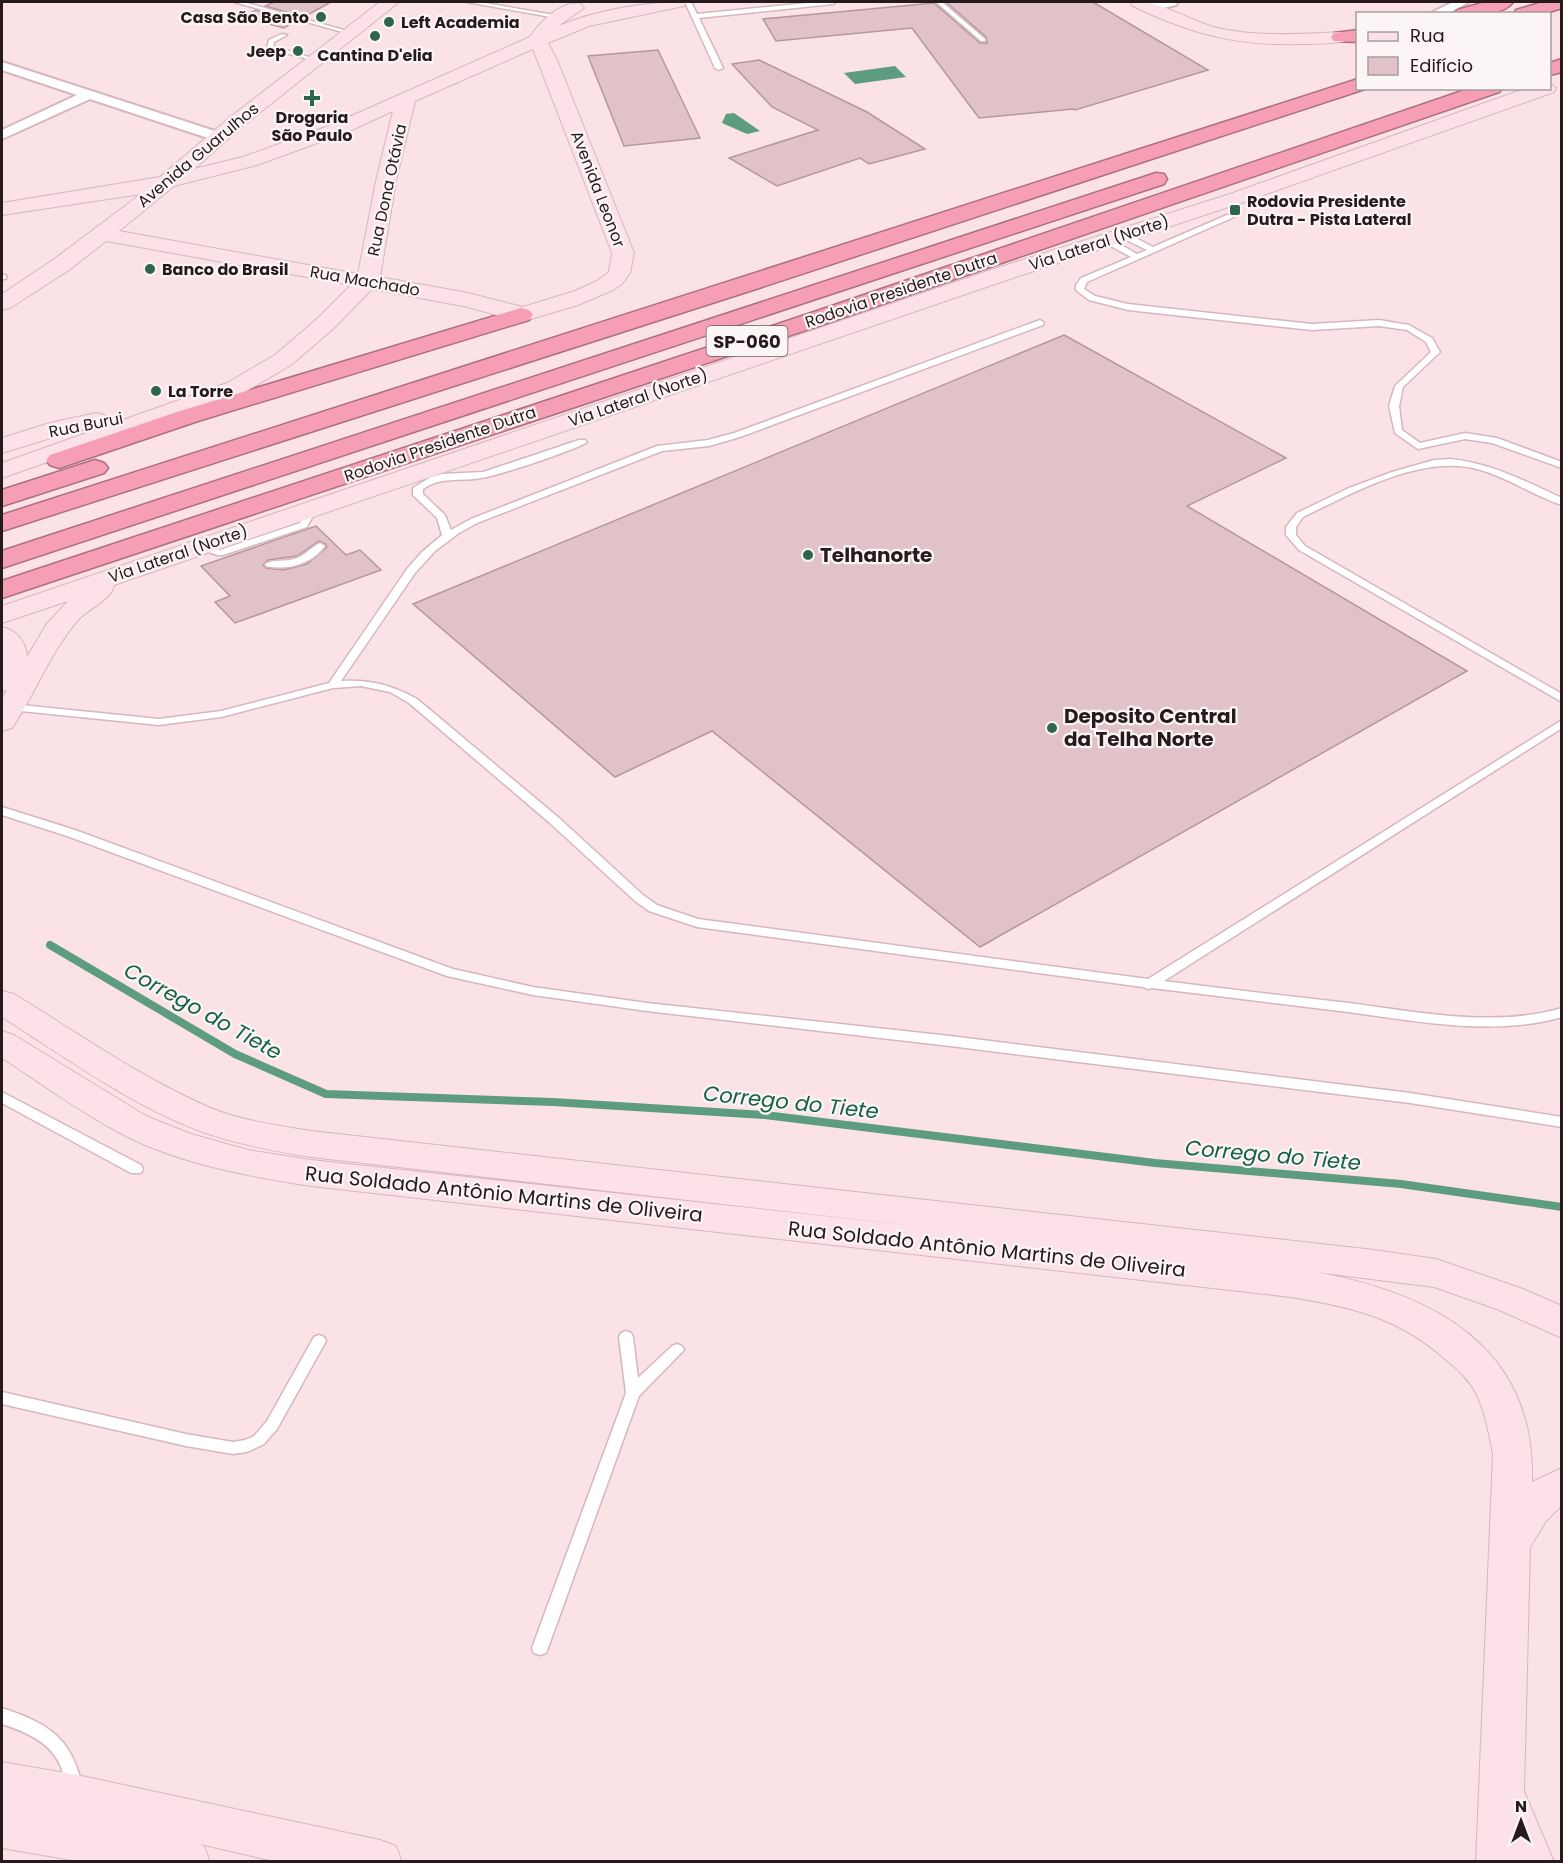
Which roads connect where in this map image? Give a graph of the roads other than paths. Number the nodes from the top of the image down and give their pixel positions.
1 (237, 2) edge
2 (256, 2) edge
3 (390, 2) edge
4 (470, 2) edge
5 (601, 2) edge
6 (678, 2) edge
7 (688, 2) edge
8 (833, 2) edge
9 (939, 2) edge
10 (1172, 2) edge
11 (1463, 2) edge
12 (1504, 2) edge
13 (1560, 2) edge
14 (802, 3) edge
15 (1144, 4) edge
16 (249, 5) junction
17 (575, 8) junction
18 (1440, 12) edge
19 (1471, 12) edge
20 (1529, 12) edge
21 (551, 15) junction
22 (696, 16) junction
23 (348, 32) junction
24 (529, 34) junction
25 (284, 35) dead end
26 (1352, 36) edge
27 (983, 40) dead end
28 (501, 56) junction
29 (313, 60) junction
30 (548, 60) junction
31 (2, 66) edge
32 (1356, 67) edge
33 (719, 68) dead end
34 (1356, 75) edge
35 (1356, 86) edge
36 (1421, 90) edge
37 (1486, 90) edge
38 (1542, 90) edge
39 (91, 94) junction
40 (406, 98) junction
41 (338, 129) junction
42 (2, 135) edge
43 (219, 137) junction
44 (1235, 153) dead end
45 (1130, 159) junction
46 (189, 162) junction
47 (1173, 174) dead end
48 (169, 182) junction
49 (142, 186) junction
50 (3, 204) edge
51 (1230, 217) dead end
52 (102, 234) junction
53 (1116, 238) junction
54 (806, 243) dead end
55 (1153, 250) junction
56 (1137, 257) junction
57 (368, 281) junction
58 (2, 303) edge
59 (613, 304) dead end
60 (521, 315) junction
61 (1040, 323) dead end
62 (172, 412) junction
63 (582, 442) dead end
64 (2, 446) edge
65 (1418, 446) junction
66 (1562, 465) edge
67 (1415, 467) junction
68 (2, 471) edge
69 (350, 475) junction
70 (2, 480) edge
71 (2, 498) edge
72 (1562, 502) edge
73 (2, 523) edge
74 (447, 535) junction
75 (320, 546) dead end
76 (209, 550) junction
77 (237, 554) dead end
78 (2, 560) edge
79 (270, 564) dead end
80 (134, 569) junction
81 (2, 572) edge
82 (2, 590) edge
83 (2, 615) edge
84 (2, 635) edge
85 (333, 685) junction
86 (1562, 699) edge
87 (5, 704) edge
88 (1562, 723) edge
89 (2, 811) edge
90 (1148, 985) junction
91 (2, 1002) edge
92 (1562, 1012) edge
93 (2, 1043) edge
94 (2, 1097) edge
95 (1562, 1122) edge
96 (136, 1169) dead end
97 (625, 1193) junction
98 (1562, 1323) edge
99 (626, 1337) dead end
100 (319, 1341) dead end
101 (677, 1350) dead end
102 (633, 1393) junction
103 (2, 1398) edge
104 (1562, 1485) edge
105 (1510, 1544) junction
106 (540, 1648) dead end
107 (2, 1716) edge
108 (2, 1783) edge
109 (1502, 1790) junction
110 (74, 1817) junction
111 (2, 1826) edge
112 (188, 1862) edge
113 (380, 1862) edge
114 (1499, 1862) edge
115 (1532, 1862) edge

1 - 16 lane
2 - 16 lane
3 - 23 street, Avenida Guarulhos
4 - 21 lane
5 - 17 street
6 - 24 street
7 - 22 lane
8 - 14 lane
9 - 27 lane
10 - 15 street
11 - 18 street
12 - 19 highway
13 - 20 highway
14 - 22 lane
15 - 26 street
16 - 23 lane
17 - 21 street
17 - 24 street
21 - 24 street
22 - 33 lane
23 - 29 street, Avenida Guarulhos
24 - 28 street
24 - 30 street, Avenida Leonor
25 - 29 lane
28 - 30 street
28 - 40 street
29 - 43 street, Avenida Guarulhos
30 - 60 street, Avenida Leonor
31 - 39 street
32 - 54 highway
34 - 45 highway
35 - 45 highway, SP-060
36 - 44 highway
37 - 69 highway, Rodovia Presidente Dutra / SP-060
38 - 53 street, Via Lateral (Norte)
39 - 42 street
39 - 43 street
40 - 41 street
40 - 57 street, Rua Dona Otávia
41 - 46 street
41 - 48 street
43 - 46 street, Avenida Guarulhos
45 - 73 highway, SP-060
46 - 48 street, Avenida Guarulhos
46 - 49 street
47 - 78 highway, Rodovia Presidente Dutra / SP-060
48 - 49 street, Avenida Guarulhos
49 - 50 street
49 - 50 street
49 - 52 street, Avenida Guarulhos
51 - 55 lane
52 - 57 street, Rua Machado
52 - 58 street, Avenida Guarulhos
53 - 55 lane
53 - 56 lane
53 - 76 street, Via Lateral (Norte)
55 - 56 lane
56 - 65 lane
57 - 60 street, Rua Machado
57 - 62 street
59 - 71 highway
60 - 70 highway
61 - 74 lane
62 - 64 street, Rua Burui
62 - 68 street
63 - 74 lane
65 - 66 lane
65 - 67 lane
67 - 72 lane
67 - 86 lane
69 - 81 highway
69 - 82 highway, Rodovia Presidente Dutra / SP-060
74 - 85 lane
75 - 79 lane
76 - 77 lane
76 - 80 street, Via Lateral (Norte)
80 - 83 street, Via Lateral (Norte)
80 - 87 street
84 - 87 street
85 - 87 lane
85 - 90 lane
88 - 90 lane
89 - 95 lane
90 - 92 lane
91 - 97 street, Rua Soldado Antônio Martins de Oliveira
93 - 97 street, Rua Soldado Antônio Martins de Oliveira
94 - 96 lane
97 - 98 street, Rua Soldado Antônio Martins de Oliveira
97 - 105 street, Rua Soldado Antônio Martins de Oliveira
99 - 102 lane
100 - 103 lane
101 - 102 lane
102 - 106 lane
104 - 105 street
105 - 109 street, Rua Soldado Antônio Martins de Oliveira
107 - 110 lane
108 - 110 street
109 - 114 street, Rua Soldado Antônio Martins de Oliveira
109 - 115 street
110 - 111 street
110 - 112 street
110 - 113 street

